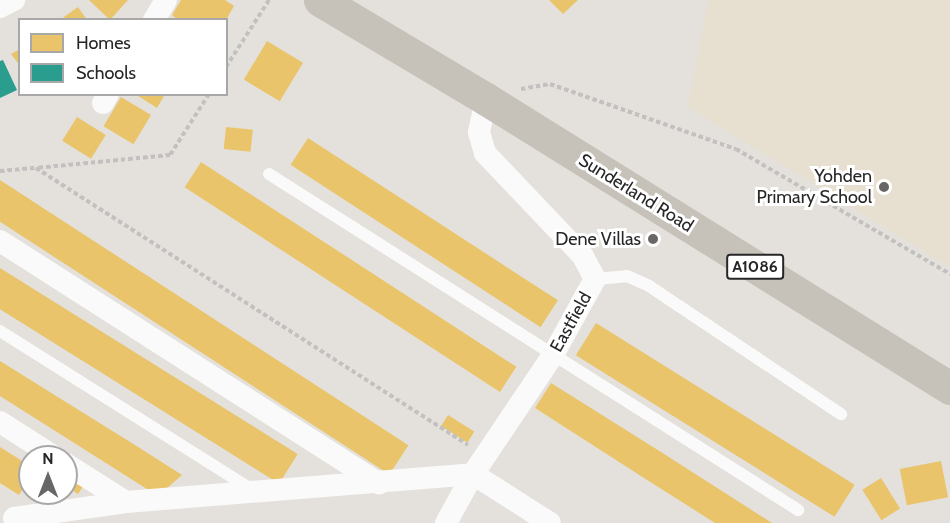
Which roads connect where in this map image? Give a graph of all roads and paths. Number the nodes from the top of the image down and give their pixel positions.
1 (14, 0) edge
2 (166, 0) edge
3 (269, 0) edge
4 (320, 0) edge
5 (0, 7) edge
6 (155, 18) edge
7 (228, 64) edge
8 (208, 96) edge
9 (486, 99) junction
10 (36, 168) junction
11 (0, 171) edge
12 (269, 174) dead end
13 (0, 241) edge
14 (950, 274) edge
15 (595, 279) junction
16 (0, 331) edge
17 (553, 356) junction
18 (950, 388) edge
19 (841, 414) dead end
20 (0, 422) edge
21 (36, 445) edge
22 (479, 465) junction
23 (78, 472) edge
24 (379, 483) junction
25 (256, 492) junction
26 (126, 502) junction
27 (798, 510) dead end
28 (14, 518) dead end
29 (446, 523) edge
30 (550, 523) edge

1 - 5 street
2 - 6 street
3 - 7 path
4 - 9 main road, Sunderland Road / A1086
8 - 10 path
9 - 14 path
9 - 15 street, Eastfield
9 - 18 main road, Sunderland Road / A1086
10 - 11 path
10 - 22 path
12 - 17 lane
13 - 24 street
15 - 17 street, Eastfield
15 - 19 lane
16 - 25 lane
17 - 22 street, Eastfield
17 - 27 lane
20 - 21 street
22 - 24 street
22 - 29 street, Eastfield
22 - 30 street
23 - 26 street
24 - 25 street
25 - 26 street
26 - 28 street

